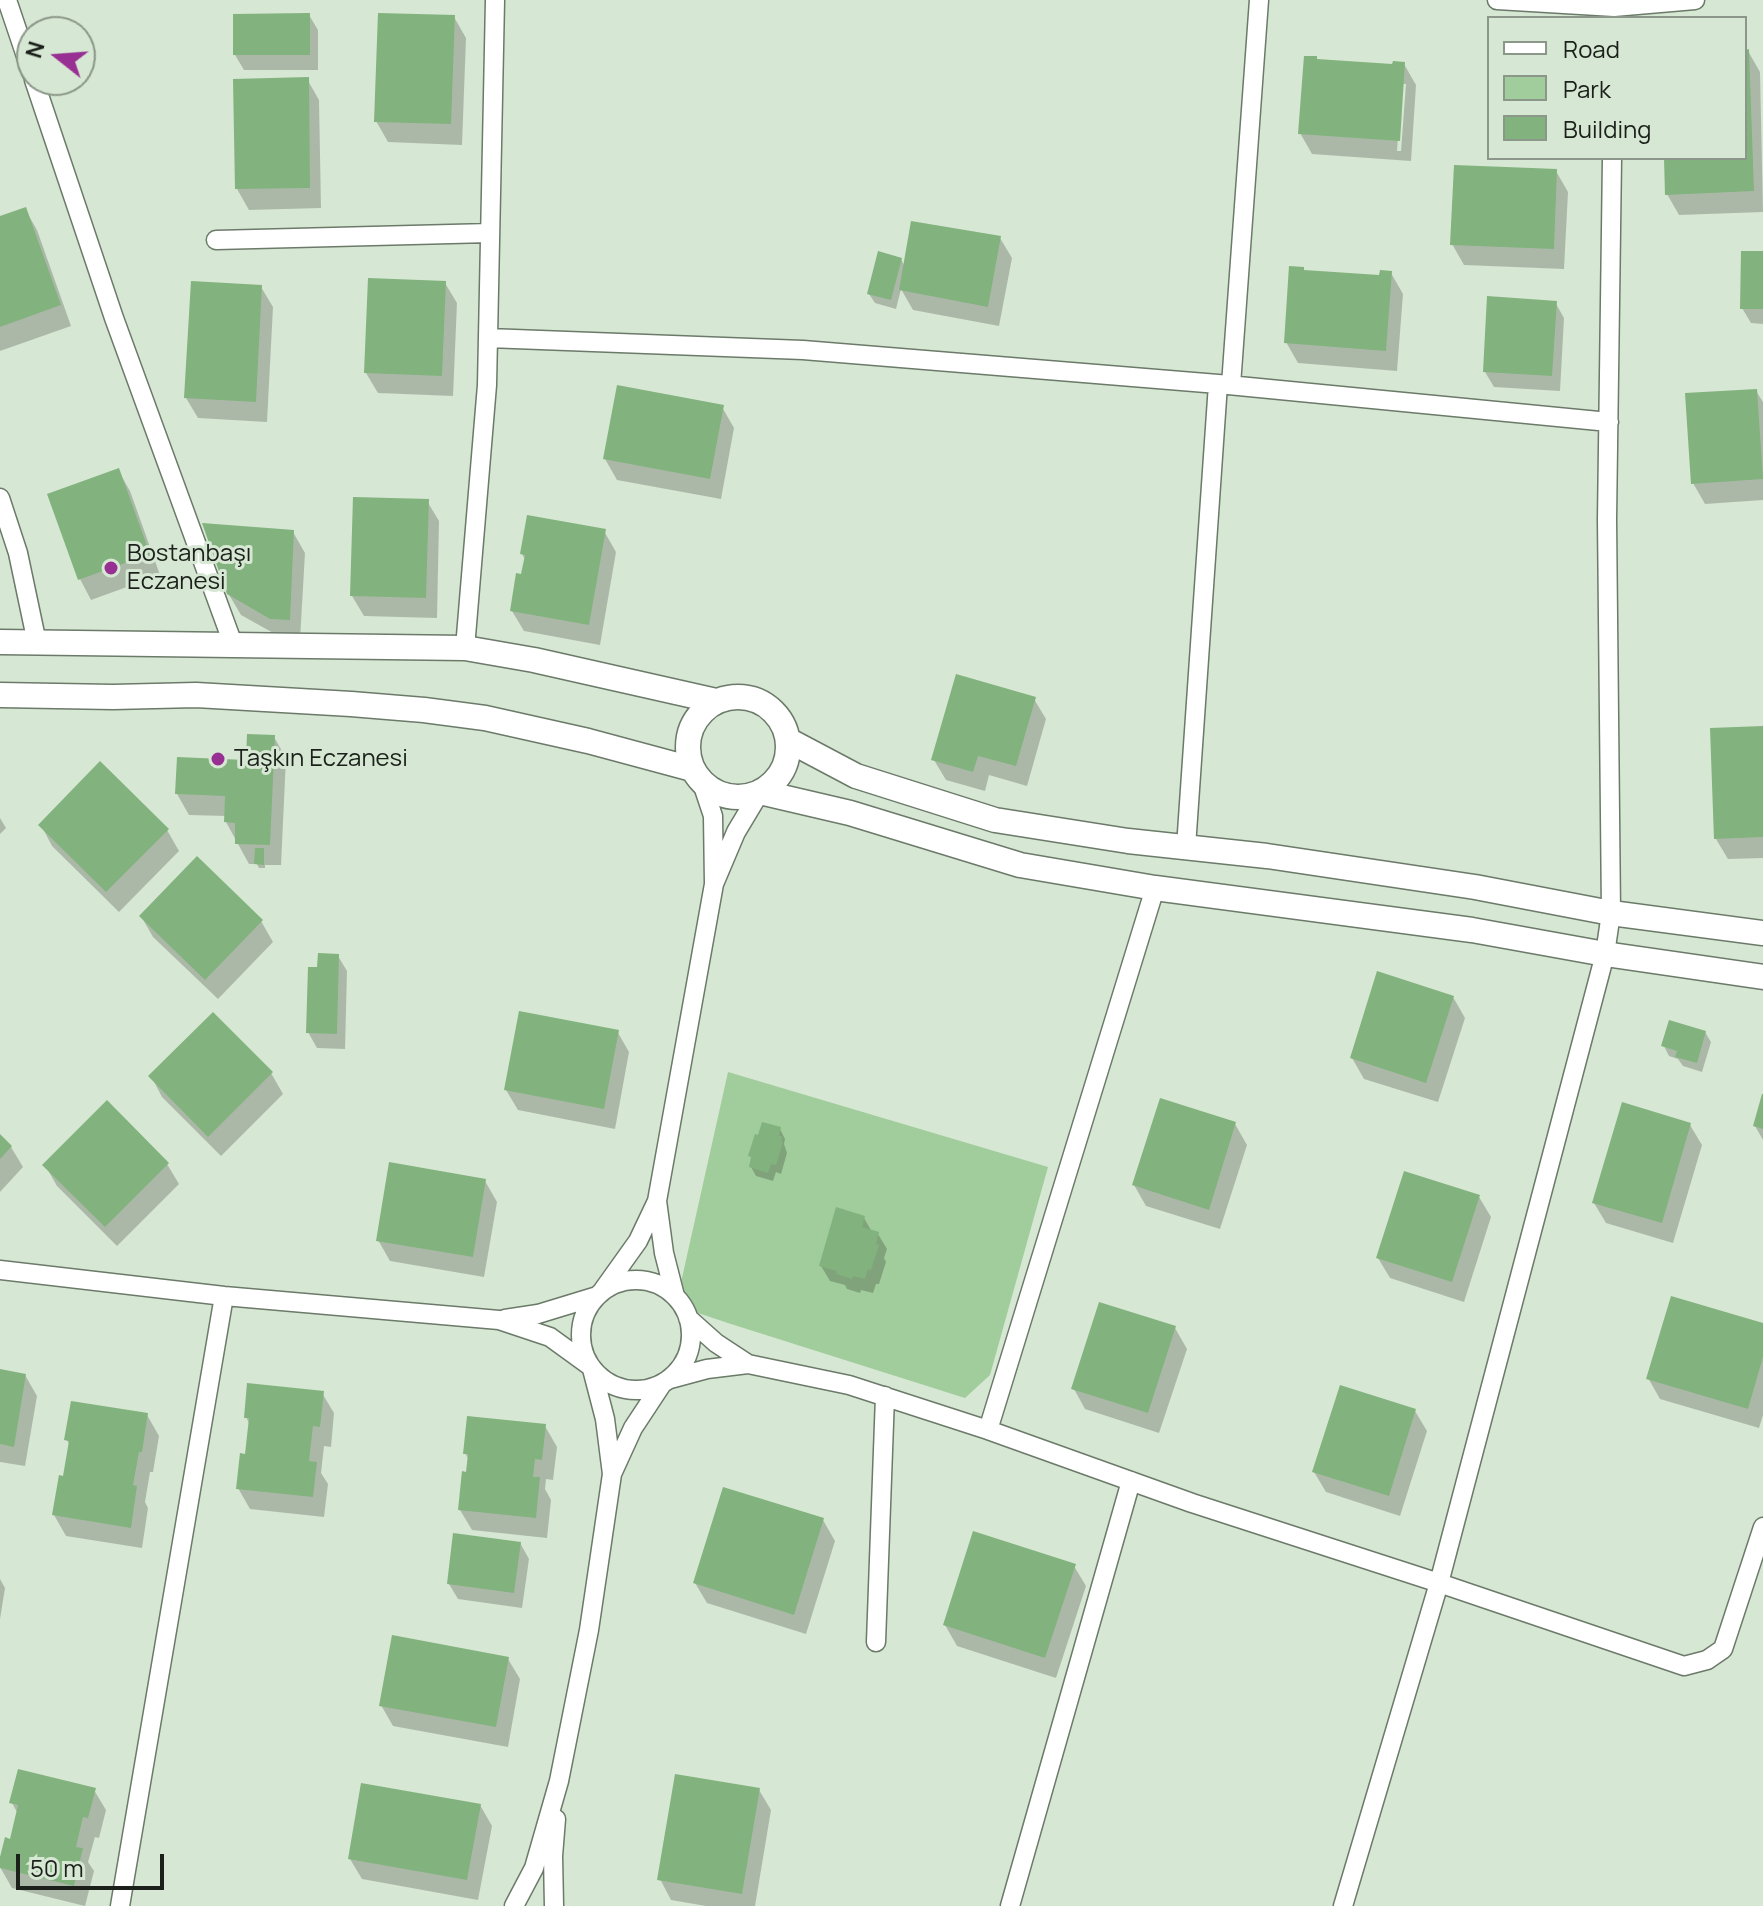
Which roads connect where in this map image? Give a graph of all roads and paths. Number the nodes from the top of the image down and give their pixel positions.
1 (7, 0) edge
2 (495, 0) edge
3 (1259, 0) edge
4 (1497, 0) edge
5 (1695, 0) edge
6 (1614, 8) edge
7 (16, 27) edge
8 (39, 96) edge
9 (1612, 160) edge
10 (490, 233) junction
11 (216, 240) dead end
12 (488, 338) junction
13 (1224, 385) junction
14 (1609, 422) junction
15 (0, 498) edge
16 (0, 642) edge
17 (37, 643) junction
18 (233, 644) junction
19 (465, 648) junction
20 (0, 695) edge
21 (716, 701) junction
22 (788, 740) junction
23 (697, 776) junction
24 (760, 792) junction
25 (1186, 847) junction
26 (714, 884) junction
27 (1155, 888) junction
28 (1611, 913) junction
29 (1763, 933) edge
30 (1605, 954) junction
31 (1763, 977) edge
32 (657, 1201) junction
33 (0, 1270) edge
34 (600, 1293) junction
35 (224, 1296) junction
36 (675, 1296) junction
37 (688, 1318) junction
38 (499, 1320) junction
39 (748, 1364) junction
40 (591, 1367) junction
41 (666, 1381) junction
42 (885, 1396) junction
43 (988, 1430) junction
44 (612, 1474) junction
45 (1131, 1481) junction
46 (1763, 1527) edge
47 (1439, 1583) junction
48 (876, 1642) dead end
49 (559, 1781) junction
50 (120, 1906) edge
51 (514, 1906) edge
52 (554, 1906) edge
53 (1010, 1906) edge
54 (1343, 1906) edge

1 - 7 street
2 - 10 street
3 - 13 street
4 - 6 street
5 - 6 street
8 - 18 street
9 - 14 street
10 - 11 street
10 - 12 street
12 - 13 street
12 - 19 street
13 - 14 street
13 - 25 street
14 - 28 street
15 - 17 street
16 - 17 main road
17 - 18 main road
18 - 19 main road
19 - 21 main road
20 - 23 main road
21 - 22 main road
21 - 23 main road
22 - 24 main road
22 - 25 main road
23 - 24 main road
23 - 26 street
24 - 26 street
24 - 27 main road
25 - 28 main road
26 - 32 street
27 - 30 main road
27 - 43 street
28 - 29 main road
28 - 30 street
30 - 31 main road
30 - 47 street
32 - 34 street
32 - 36 street
33 - 35 street
34 - 36 street
34 - 38 street
34 - 40 street
35 - 38 street
35 - 50 street
36 - 37 street
37 - 39 street
37 - 41 street
38 - 40 street
39 - 41 street
39 - 42 street
40 - 41 street
40 - 44 street
41 - 44 street
42 - 43 street
42 - 48 street
43 - 45 street
44 - 49 street
45 - 47 street
45 - 53 street
46 - 47 street
47 - 54 street
49 - 51 street
49 - 52 street

